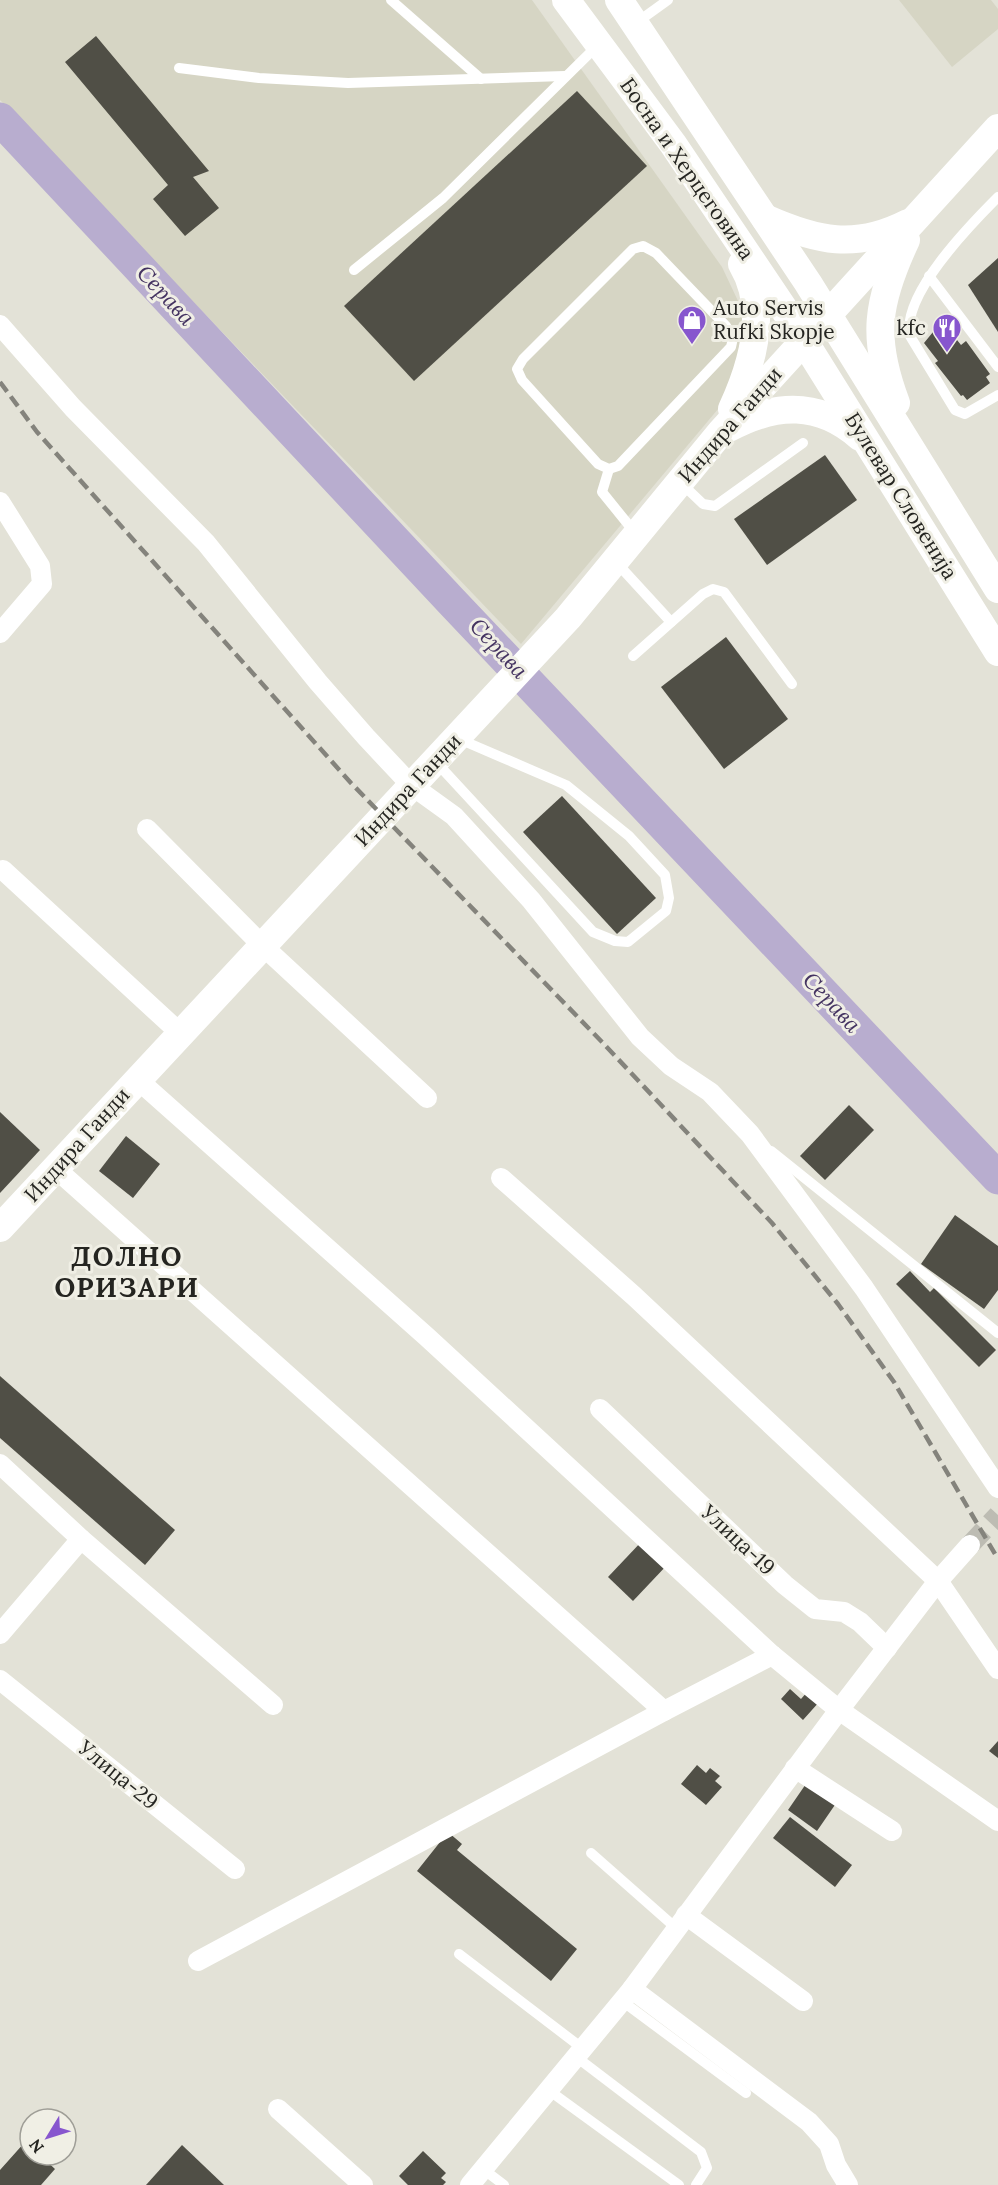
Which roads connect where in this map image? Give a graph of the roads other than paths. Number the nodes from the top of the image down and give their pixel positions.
1 (391, 0) edge
2 (566, 0) edge
3 (619, 0) edge
4 (668, 0) edge
5 (636, 24) junction
6 (598, 45) junction
7 (178, 68) dead end
8 (565, 76) junction
9 (481, 79) junction
10 (998, 128) edge
11 (998, 197) edge
12 (711, 199) junction
13 (765, 218) junction
14 (915, 220) junction
15 (354, 270) dead end
16 (929, 276) junction
17 (828, 315) junction
18 (0, 325) edge
19 (805, 340) junction
20 (998, 367) edge
21 (998, 395) edge
22 (721, 432) junction
23 (802, 443) dead end
24 (869, 444) junction
25 (915, 455) junction
26 (609, 469) junction
27 (680, 482) junction
28 (0, 502) edge
29 (637, 534) junction
30 (615, 561) junction
31 (998, 589) edge
32 (671, 622) junction
33 (0, 633) edge
34 (998, 652) edge
35 (633, 656) dead end
36 (792, 684) dead end
37 (456, 738) junction
38 (435, 761) junction
39 (411, 785) junction
40 (147, 829) dead end
41 (3, 870) dead end
42 (264, 947) junction
43 (180, 1033) junction
44 (137, 1079) junction
45 (427, 1098) dead end
46 (750, 1134) junction
47 (56, 1169) junction
48 (501, 1178) dead end
49 (0, 1228) edge
50 (998, 1333) edge
51 (600, 1409) dead end
52 (0, 1464) edge
53 (998, 1488) edge
54 (81, 1539) junction
55 (970, 1545) tunnel mouth
56 (938, 1581) junction
57 (0, 1634) edge
58 (887, 1648) junction
59 (772, 1655) junction
60 (998, 1669) edge
61 (0, 1680) edge
62 (273, 1705) dead end
63 (839, 1710) junction
64 (664, 1711) junction
65 (795, 1768) junction
66 (998, 1821) edge
67 (892, 1831) dead end
68 (591, 1853) dead end
69 (235, 1869) dead end
70 (681, 1922) junction
71 (459, 1954) dead end
72 (198, 1961) dead end
73 (627, 1995) junction
74 (803, 2001) dead end
75 (579, 2052) junction
76 (547, 2089) junction
77 (746, 2093) dead end
78 (278, 2109) dead end
79 (483, 2169) junction
80 (363, 2185) edge
81 (470, 2185) edge
82 (504, 2185) edge
83 (679, 2185) edge
84 (696, 2185) edge
85 (848, 2185) edge

1 - 9 lane
2 - 6 street, Босна и Херцеговина
3 - 5 street, Босна и Херцеговина
4 - 5 lane
5 - 13 street, Босна и Херцеговина
6 - 8 lane
6 - 12 street, Босна и Херцеговина
7 - 9 lane
8 - 9 lane
8 - 15 lane
10 - 14 street, Индира Ганди
11 - 16 lane
12 - 19 street, Босна и Херцеговина
12 - 22 street
13 - 14 street
13 - 17 street, Босна и Херцеговина
14 - 17 street, Индира Ганди
14 - 25 street
16 - 20 lane
16 - 21 lane
17 - 19 street, Индира Ганди
17 - 25 street, Булевар Словенија
18 - 39 street
19 - 22 street, Индира Ганди
19 - 24 street, Булевар Словенија
22 - 24 street
22 - 27 street, Индира Ганди
23 - 27 lane
24 - 34 street, Булевар Словенија
25 - 31 street, Булевар Словенија
26 - 26 lane
26 - 29 lane
27 - 29 street, Индира Ганди
28 - 33 street
29 - 30 street, Индира Ганди
30 - 32 lane
30 - 37 street, Индира Ганди
32 - 35 lane
32 - 36 lane
37 - 38 street, Индира Ганди
37 - 38 lane
38 - 39 street, Индира Ганди
39 - 42 street, Индира Ганди
39 - 46 street
40 - 42 street
41 - 43 street
42 - 43 street, Индира Ганди
42 - 45 street
43 - 44 street, Индира Ганди
44 - 47 street, Индира Ганди
44 - 59 street
46 - 50 lane
46 - 53 street
47 - 49 street, Индира Ганди
47 - 64 street
48 - 56 street
51 - 58 street, Улица-19
52 - 54 street
54 - 57 street
54 - 62 street
55 - 56 street
56 - 58 street
56 - 60 street
58 - 63 street
59 - 63 street
59 - 64 street
61 - 69 street, Улица-29
63 - 65 street
63 - 66 street
64 - 72 street
65 - 67 street
65 - 70 street
68 - 70 lane
70 - 73 street
70 - 74 street
71 - 75 lane
73 - 75 street
73 - 77 lane
73 - 85 street
75 - 76 street
75 - 84 lane
76 - 79 street
76 - 83 lane
78 - 80 street
79 - 81 street
79 - 82 lane

